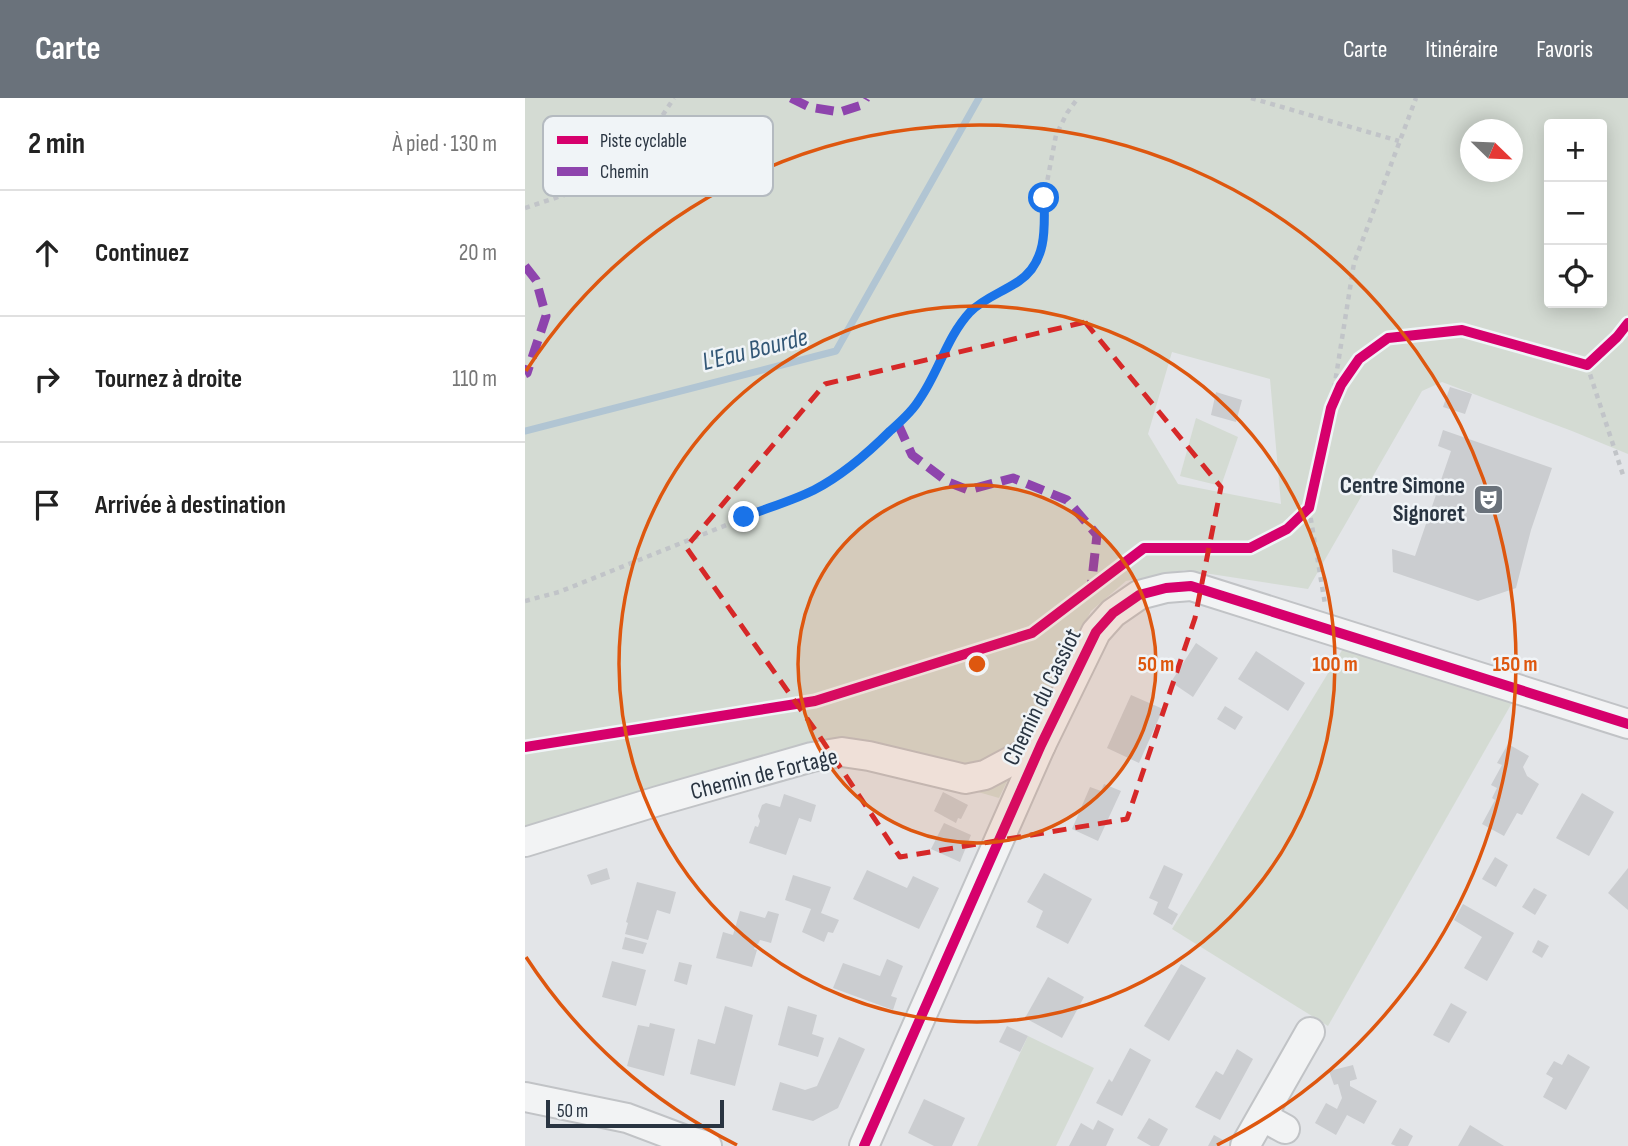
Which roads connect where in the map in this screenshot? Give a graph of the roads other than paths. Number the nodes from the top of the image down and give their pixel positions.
1 (1628, 724) edge
2 (1041, 745) junction
3 (525, 842) edge
4 (1310, 1032) dead end
5 (525, 1097) edge
6 (706, 1146) edge
7 (864, 1146) edge
8 (1245, 1146) edge

1 - 2 street, Chemin du Cassiot
2 - 3 street, Chemin de Fortage
2 - 7 street, Chemin du Cassiot
4 - 8 street
5 - 6 street

